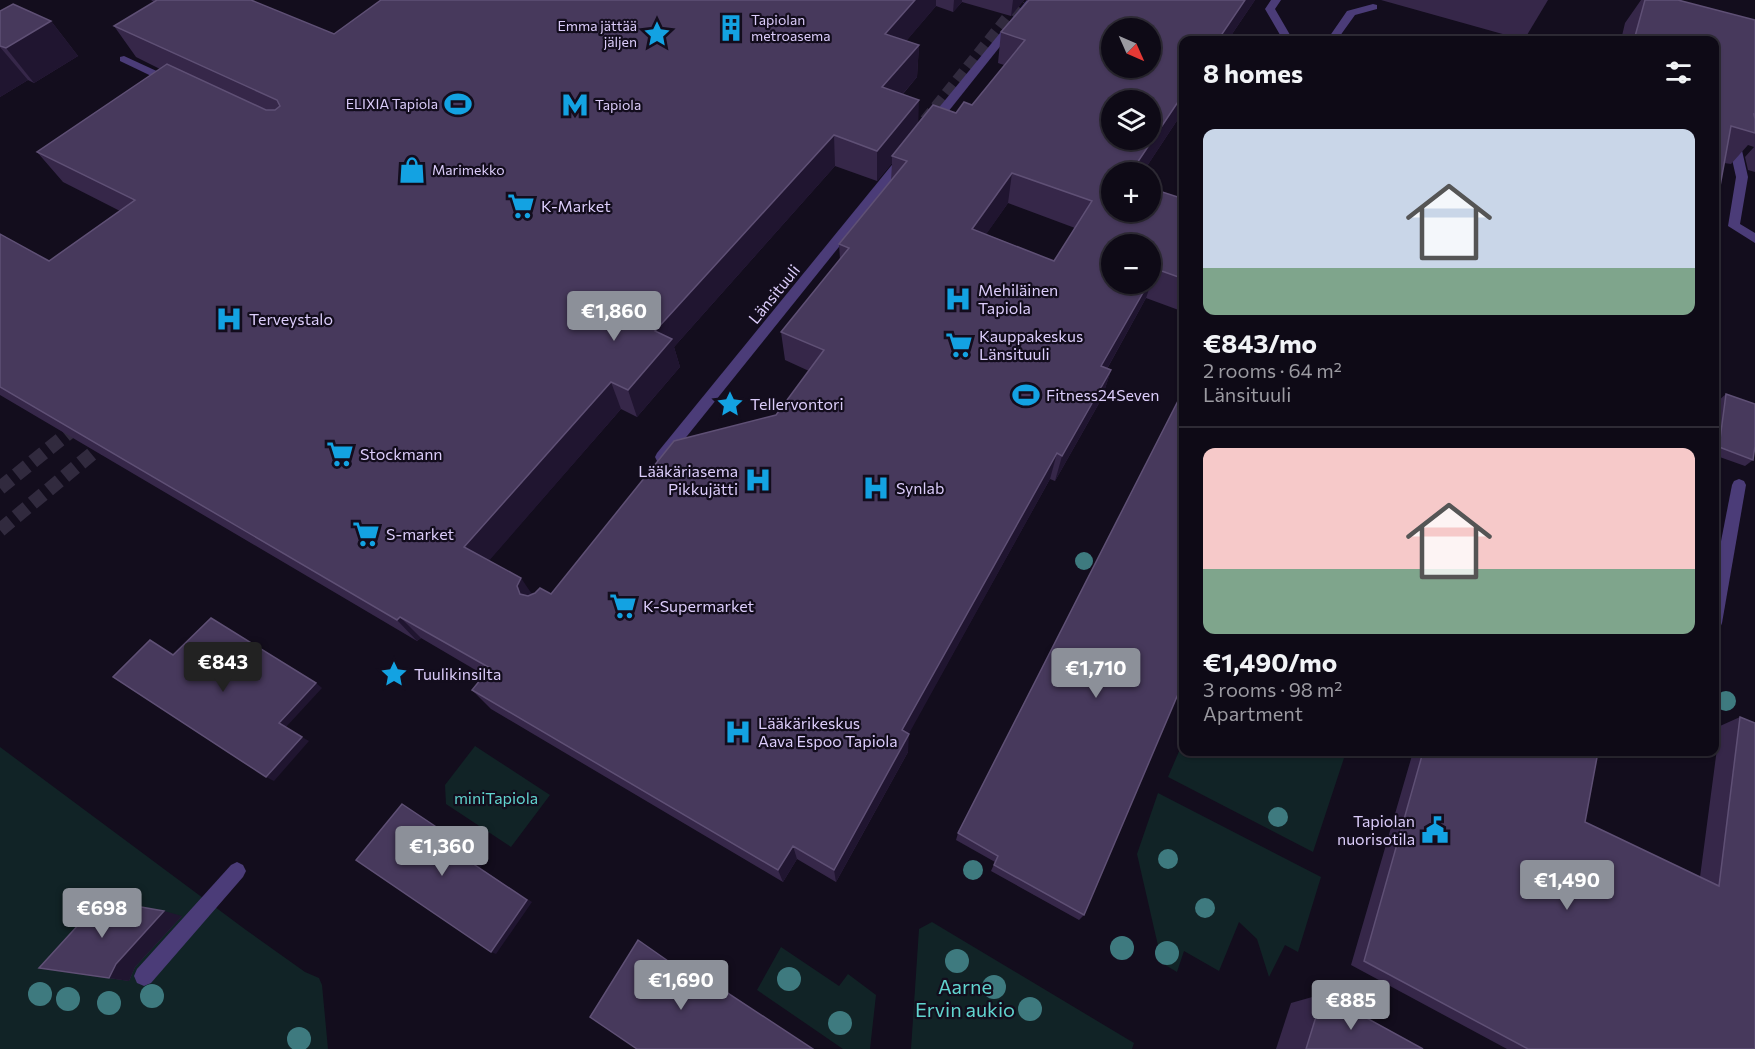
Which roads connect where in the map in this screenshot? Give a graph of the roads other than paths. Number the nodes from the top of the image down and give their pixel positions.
1 (1032, 0) edge
2 (1276, 0) edge
3 (1373, 7) dead end
4 (1286, 36) edge
5 (1335, 36) edge
6 (124, 59) edge
7 (178, 84) edge
8 (1745, 150) edge
9 (1755, 239) edge
10 (655, 466) edge
11 (1739, 485) dead end
12 (1719, 596) edge
13 (237, 871) dead end
14 (144, 976) dead end

1 - 10 street, Länsituuli
2 - 4 street
3 - 5 street
6 - 7 street
8 - 9 street
11 - 12 street
13 - 14 street

